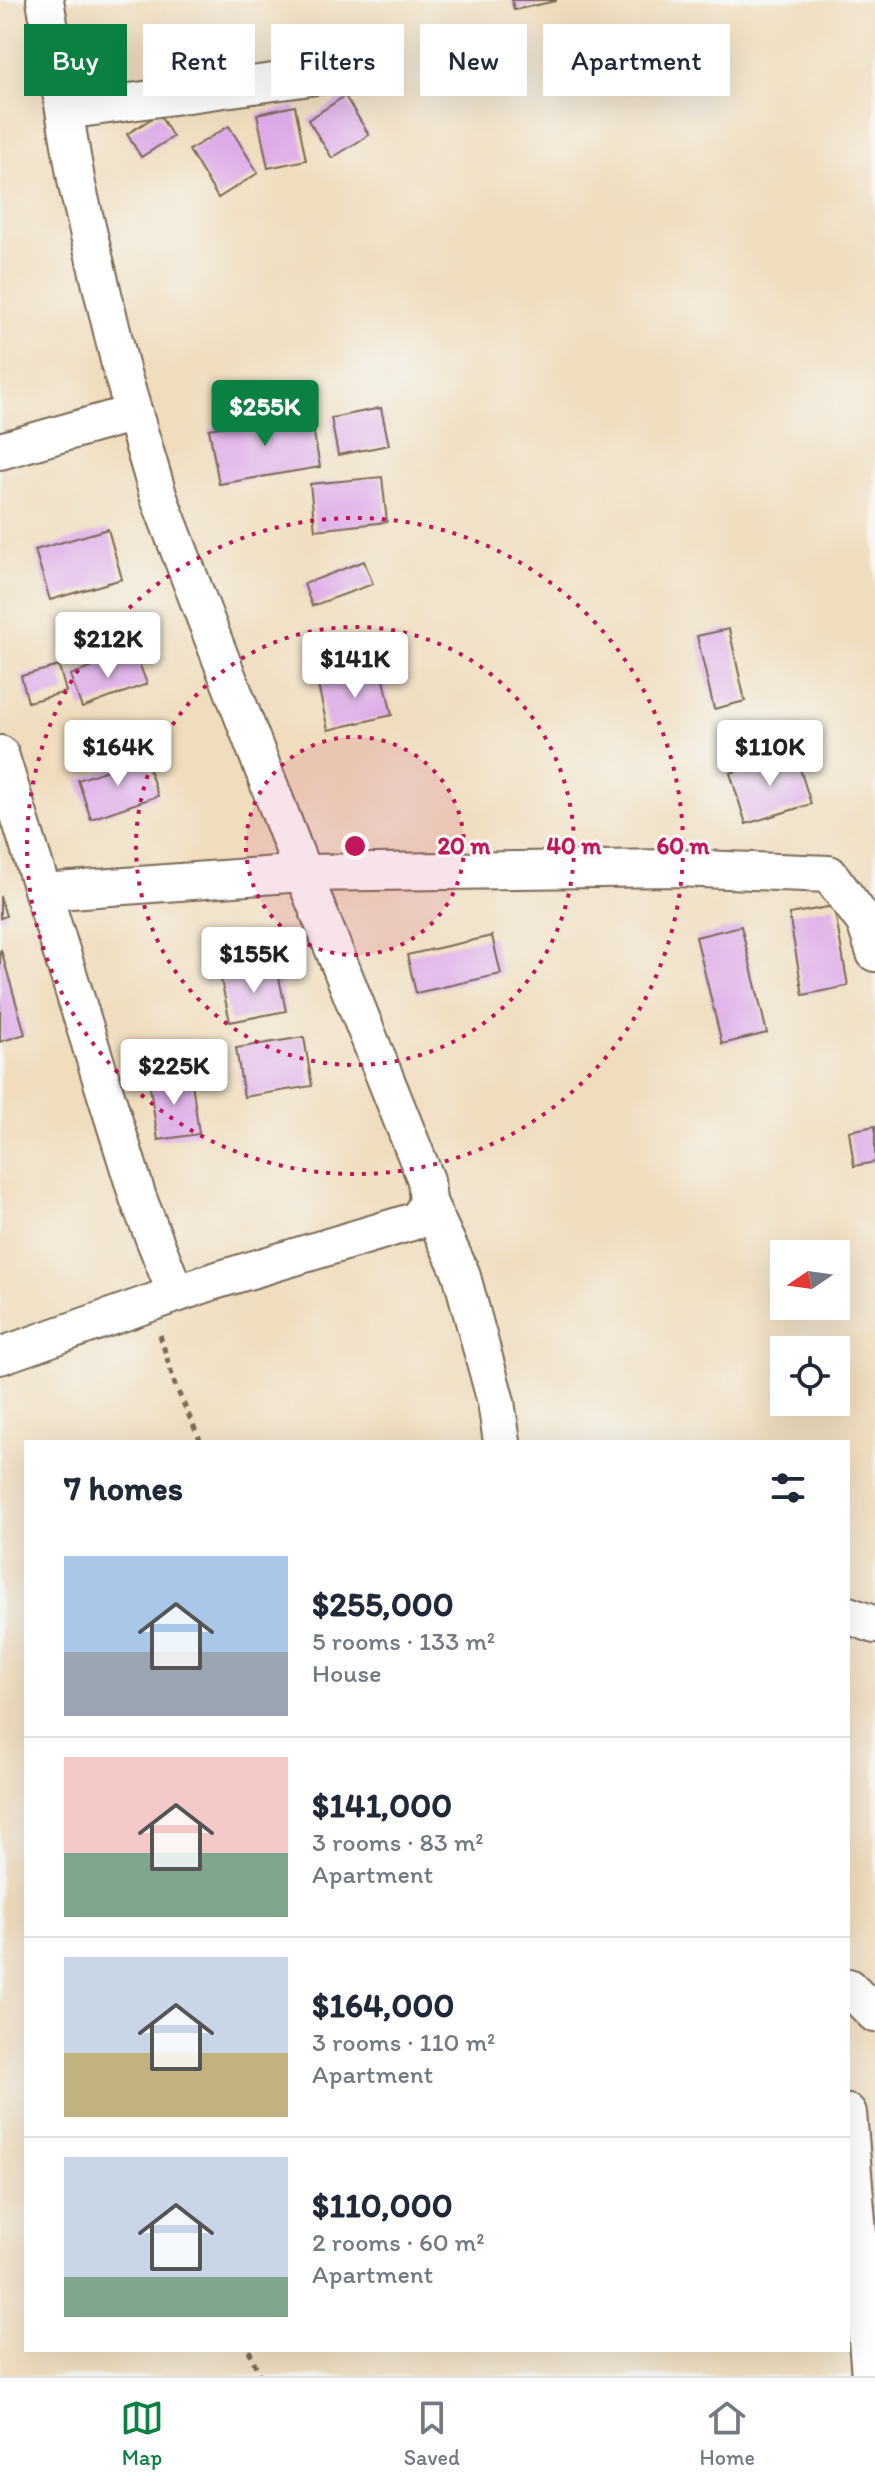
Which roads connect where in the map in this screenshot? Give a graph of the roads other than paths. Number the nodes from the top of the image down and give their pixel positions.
1 (45, 0) edge
2 (271, 82) edge
3 (65, 111) junction
4 (134, 413) junction
5 (0, 451) edge
6 (0, 754) edge
7 (303, 873) junction
8 (43, 892) junction
9 (875, 953) edge
10 (428, 1202) junction
11 (164, 1299) junction
12 (0, 1356) edge
13 (502, 1440) edge
14 (850, 1616) edge
15 (875, 1625) edge
16 (850, 1989) edge
17 (875, 2014) edge
18 (850, 2137) edge
19 (870, 2376) edge

1 - 3 street
2 - 3 street
3 - 4 street
4 - 5 street
4 - 7 street
6 - 8 street
7 - 8 street
7 - 9 street
7 - 10 street
8 - 11 street
10 - 11 street
10 - 13 street
11 - 12 street
14 - 15 street
16 - 17 street
18 - 19 street

